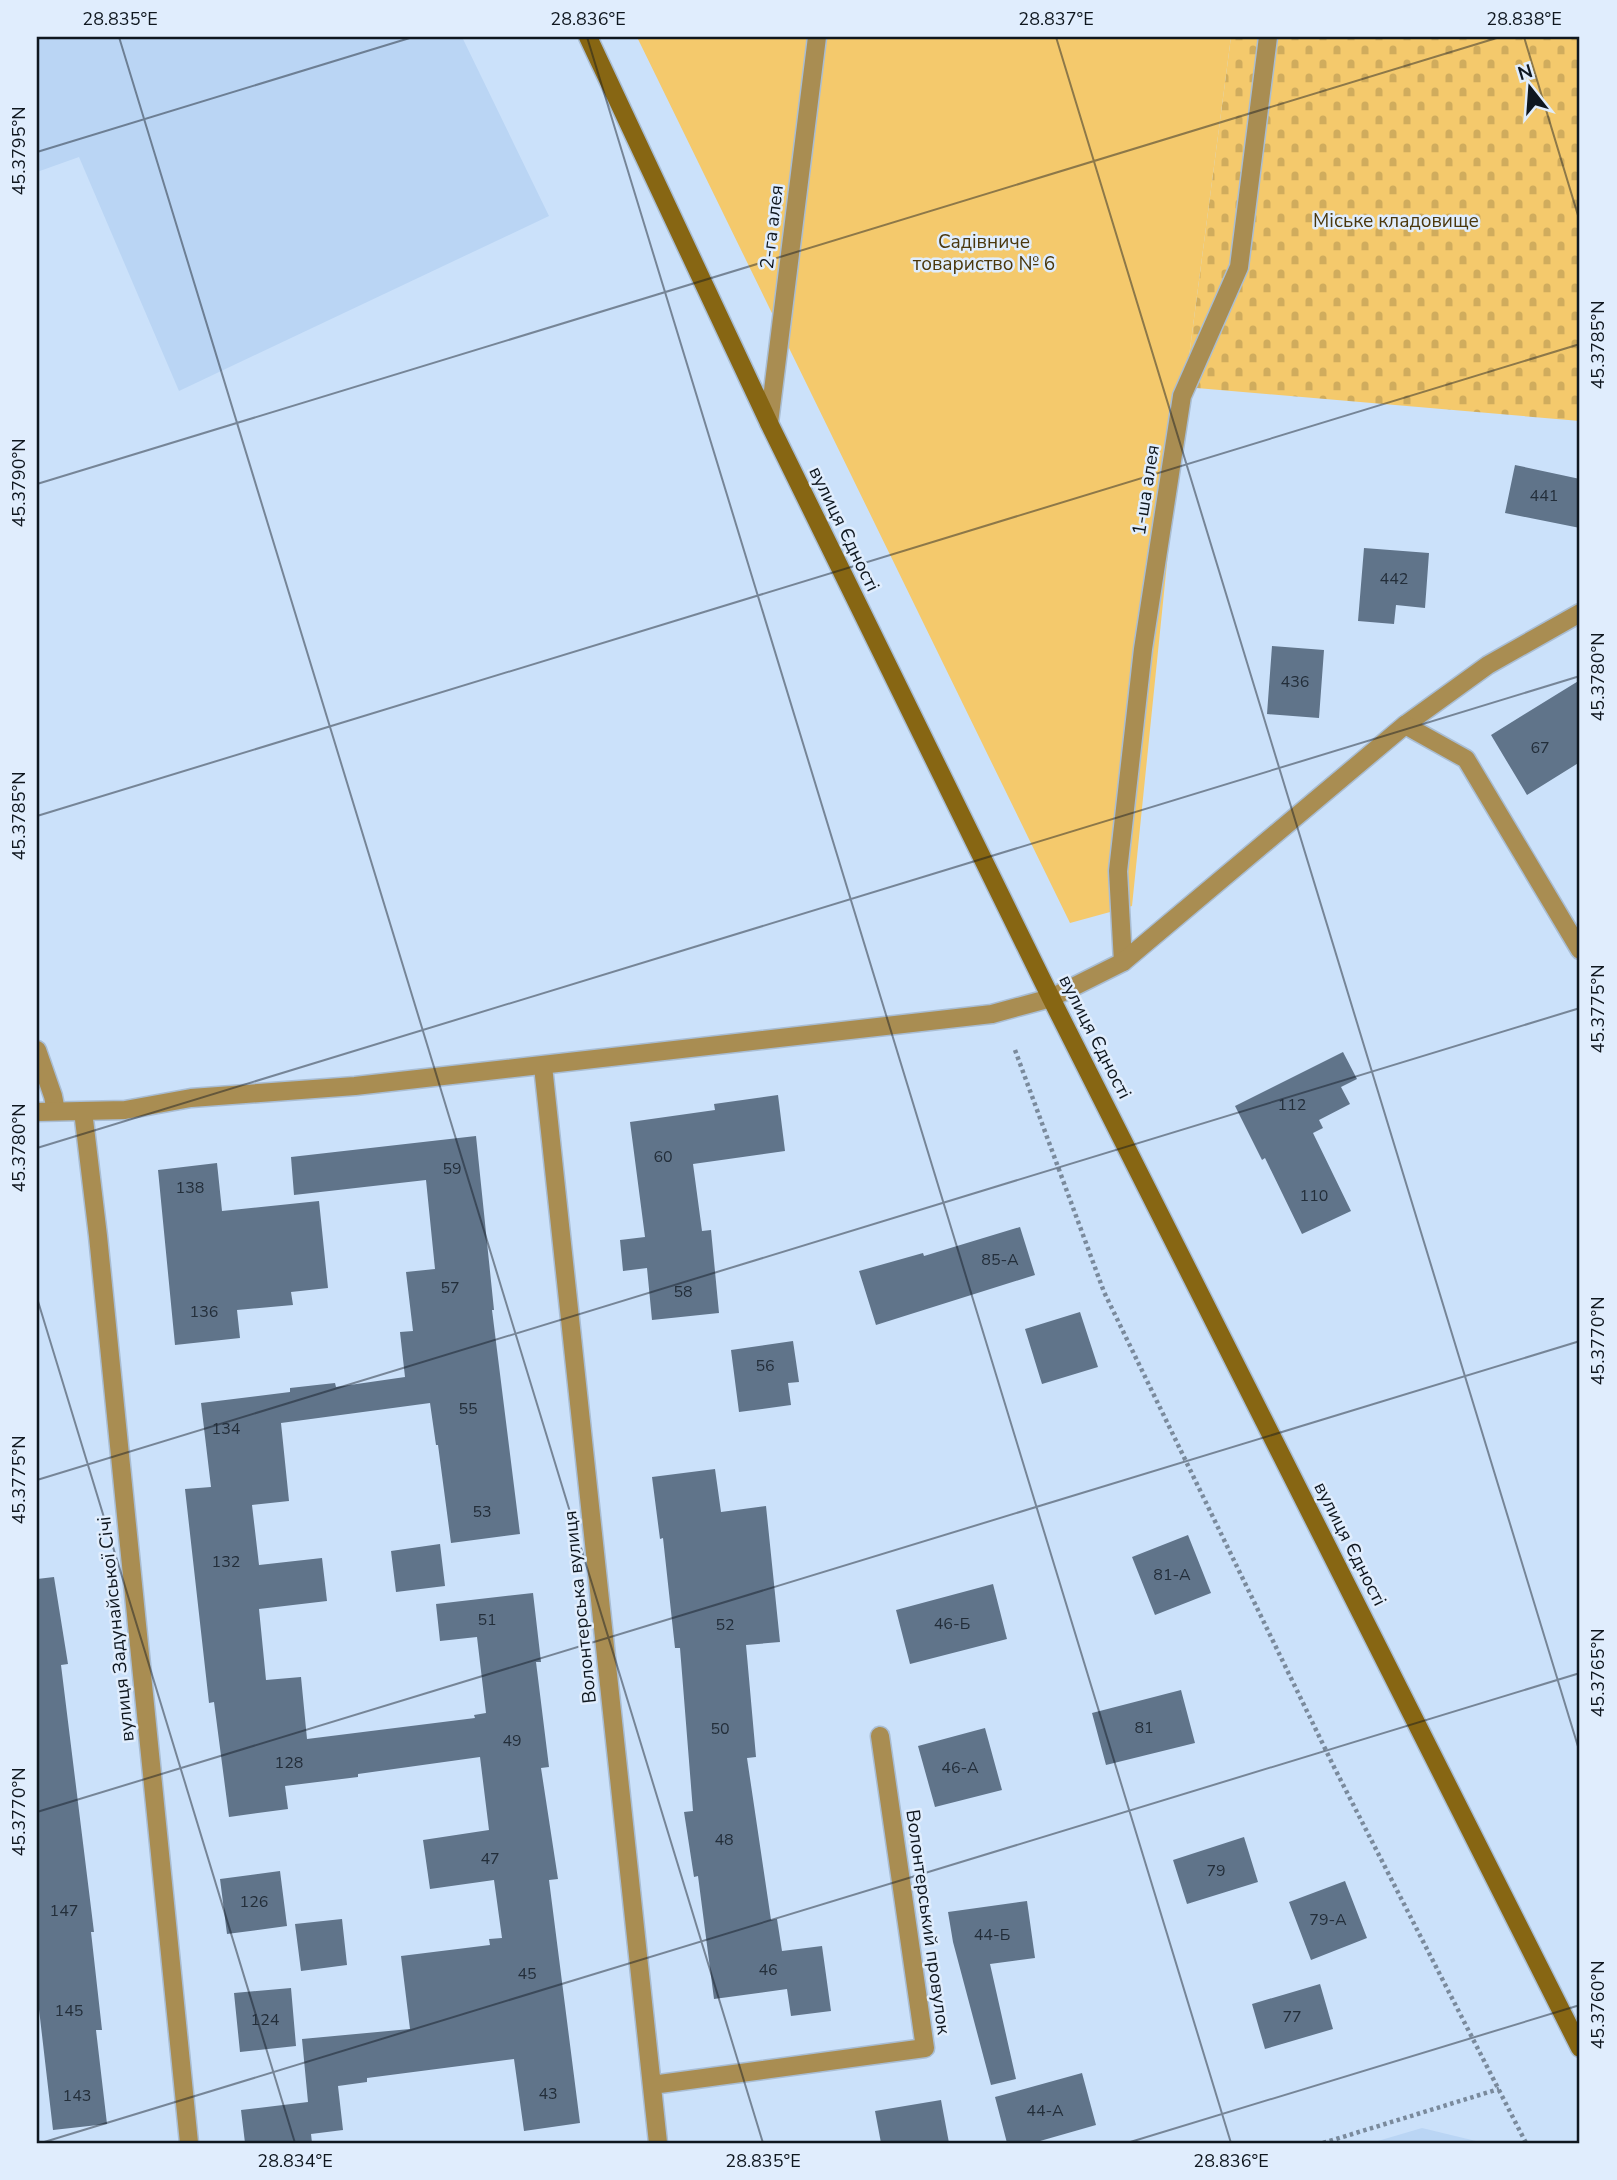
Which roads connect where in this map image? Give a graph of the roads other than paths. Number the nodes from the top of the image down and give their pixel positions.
1 (588, 37) edge
2 (817, 37) edge
3 (1268, 37) edge
4 (769, 423) junction
5 (1580, 612) edge
6 (1405, 725) junction
7 (1580, 950) edge
8 (1123, 962) junction
9 (1051, 998) junction
10 (37, 1050) edge
11 (543, 1066) junction
12 (56, 1111) junction
13 (83, 1111) junction
14 (37, 1112) edge
15 (880, 1736) dead end
16 (1580, 2048) edge
17 (652, 2085) junction
18 (189, 2143) edge
19 (658, 2143) edge

1 - 4 main road, вулиця Єдності
2 - 4 street, 2-га алея
3 - 8 street, 1-ша алея
4 - 9 main road, вулиця Єдності
5 - 6 street
6 - 7 street
6 - 8 street
8 - 9 street
9 - 11 street
9 - 16 main road, вулиця Єдності
10 - 12 street
11 - 13 street
11 - 17 street, Волонтерська вулиця
12 - 13 street
12 - 14 street
13 - 18 street, вулиця Задунайської Січі
15 - 17 street, Волонтерський провулок
17 - 19 street, Волонтерська вулиця

